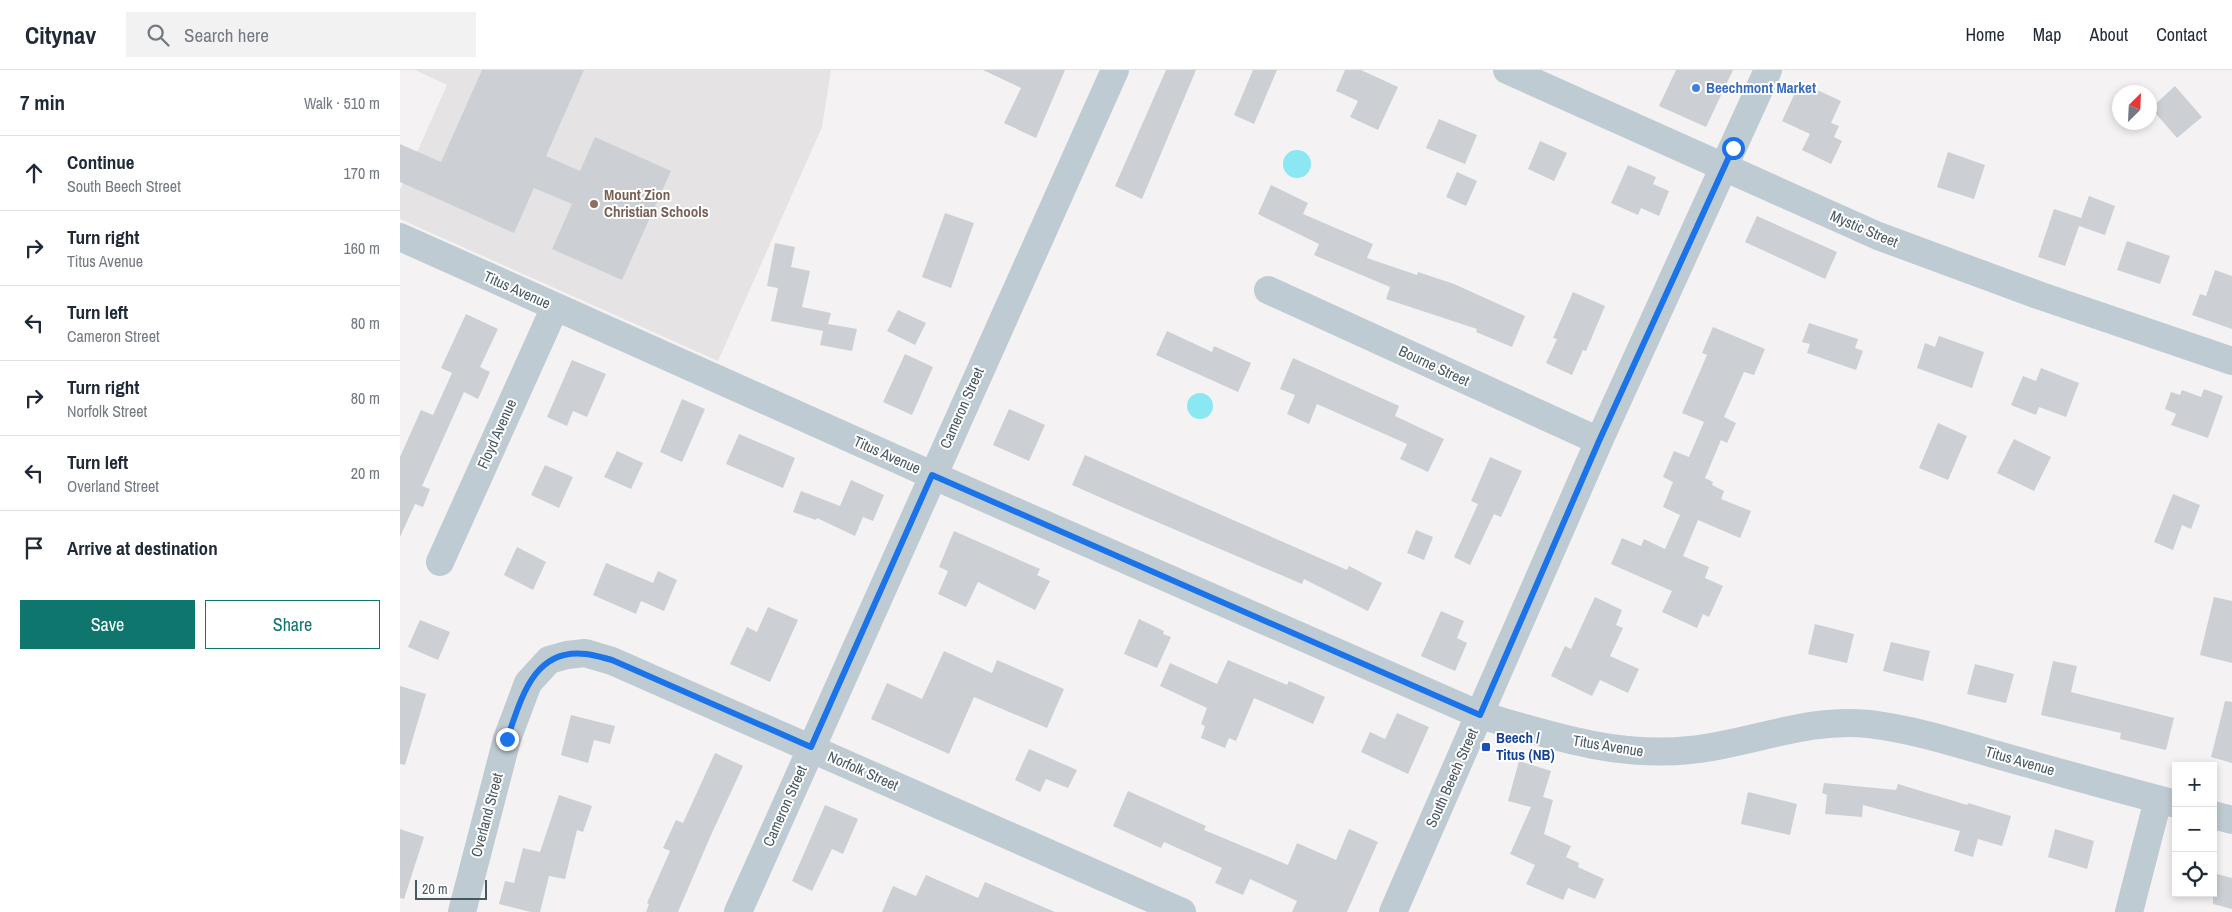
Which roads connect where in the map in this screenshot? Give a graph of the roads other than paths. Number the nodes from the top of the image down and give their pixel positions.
1 (1115, 70) edge
2 (1507, 70) edge
3 (1768, 70) edge
4 (1724, 167) junction
5 (400, 237) edge
6 (1268, 290) dead end
7 (555, 307) junction
8 (2232, 360) edge
9 (1599, 441) junction
10 (932, 475) junction
11 (440, 562) dead end
12 (542, 666) joint
13 (1480, 715) junction
14 (811, 747) junction
15 (2167, 802) edge
16 (2217, 816) edge
17 (2232, 820) edge
18 (462, 912) edge
19 (738, 912) edge
20 (1182, 912) edge
21 (1393, 912) edge
22 (2129, 912) edge

1 - 10 street, Cameron Street
2 - 4 street, Mystic Street
3 - 4 street, South Beech Street
4 - 8 street, Mystic Street
4 - 9 street, South Beech Street
5 - 7 street, Titus Avenue
6 - 9 street, Bourne Street
7 - 10 street, Titus Avenue
7 - 11 street, Floyd Avenue
9 - 13 street, South Beech Street
10 - 13 street, Titus Avenue
10 - 14 street, Cameron Street
12 - 14 street, Norfolk Street
12 - 18 street, Overland Street
13 - 15 street, Titus Avenue
13 - 21 street, South Beech Street
14 - 19 street, Cameron Street
14 - 20 street, Norfolk Street
15 - 22 street, Titus Avenue
16 - 17 street

